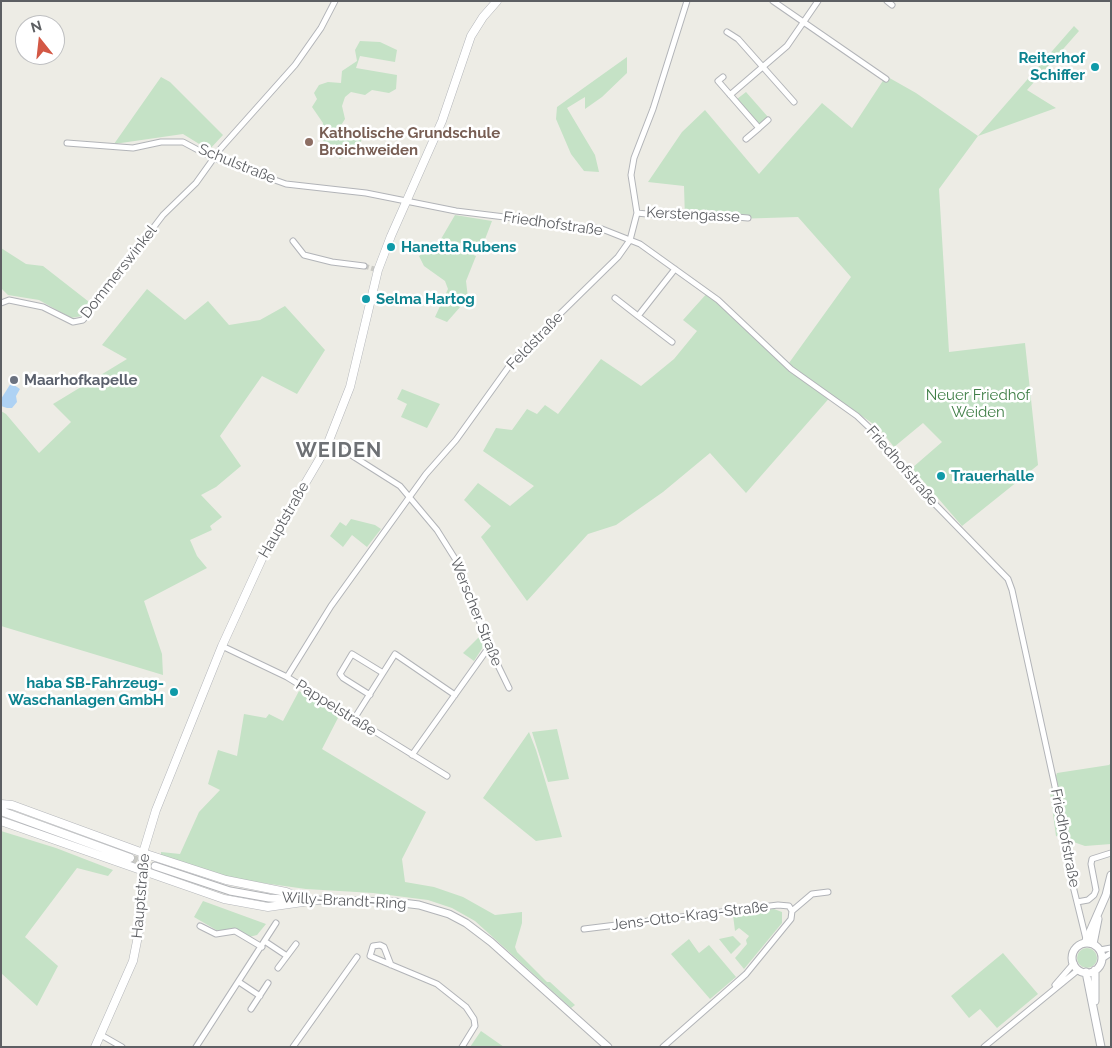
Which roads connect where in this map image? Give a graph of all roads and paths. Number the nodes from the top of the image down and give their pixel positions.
1 (335, 1) edge
2 (497, 1) edge
3 (687, 1) edge
4 (773, 1) edge
5 (818, 1) edge
6 (887, 1) edge
7 (892, 5) dead end
8 (803, 23) junction
9 (727, 32) dead end
10 (762, 67) junction
11 (723, 78) dead end
12 (886, 79) dead end
13 (730, 95) junction
14 (794, 102) dead end
15 (768, 120) dead end
16 (759, 128) junction
17 (746, 140) dead end
18 (67, 143) dead end
19 (213, 158) junction
20 (408, 200) junction
21 (637, 213) junction
22 (748, 218) dead end
23 (630, 240) junction
24 (293, 241) dead end
25 (364, 266) tunnel mouth
26 (675, 269) junction
27 (615, 298) dead end
28 (1, 303) edge
29 (638, 316) junction
30 (672, 342) dead end
31 (328, 441) junction
32 (410, 496) junction
33 (222, 646) junction
34 (489, 647) junction
35 (383, 673) junction
36 (287, 677) junction
37 (509, 688) dead end
38 (370, 695) junction
39 (455, 695) junction
40 (354, 719) junction
41 (412, 755) junction
42 (446, 776) dead end
43 (1, 804) edge
44 (1, 811) edge
45 (1, 821) edge
46 (143, 853) junction
47 (1111, 853) edge
48 (130, 858) tunnel mouth
49 (154, 866) tunnel mouth
50 (142, 870) junction
51 (1111, 875) edge
52 (828, 892) dead end
53 (306, 900) junction
54 (317, 900) junction
55 (1077, 902) junction
56 (1101, 907) junction
57 (792, 911) junction
58 (276, 923) dead end
59 (200, 926) dead end
60 (584, 929) dead end
61 (1086, 941) junction
62 (266, 942) junction
63 (296, 944) dead end
64 (1093, 944) junction
65 (262, 947) junction
66 (1111, 948) edge
67 (1100, 950) junction
68 (1111, 953) edge
69 (287, 956) junction
70 (357, 957) dead end
71 (1102, 959) junction
72 (391, 965) junction
73 (278, 968) dead end
74 (1079, 968) junction
75 (1095, 970) junction
76 (239, 982) junction
77 (268, 983) dead end
78 (260, 996) junction
79 (251, 1009) dead end
80 (1096, 1016) junction
81 (101, 1035) junction
82 (95, 1047) edge
83 (122, 1047) edge
84 (196, 1047) edge
85 (294, 1047) edge
86 (462, 1047) edge
87 (608, 1047) edge
88 (663, 1047) edge
89 (984, 1047) edge
90 (1101, 1047) edge

1 - 19 street, Dommerswinkel
2 - 20 main road, Hauptstraße
3 - 21 street, Feldstraße
4 - 8 street
5 - 8 street
6 - 7 street
8 - 10 street
8 - 12 street
9 - 10 street
10 - 13 street
10 - 14 street
11 - 13 street
13 - 16 street
15 - 16 street
16 - 17 street
18 - 19 street, Schulstraße
19 - 20 street, Schulstraße
19 - 28 street, Dommerswinkel
20 - 23 street, Friedhofstraße
20 - 31 main road, Hauptstraße
21 - 22 street, Kerstengasse
21 - 23 street, Feldstraße
23 - 26 street, Friedhofstraße
23 - 32 street, Feldstraße
24 - 25 street
26 - 29 street
26 - 55 street, Friedhofstraße
27 - 29 street
29 - 30 street
31 - 32 street, Werscher Straße
31 - 33 main road, Hauptstraße
32 - 34 street, Werscher Straße
32 - 36 street, Feldstraße
33 - 36 street, Pappelstraße
33 - 46 main road, Hauptstraße
34 - 37 street, Werscher Straße
34 - 39 street
35 - 38 street
35 - 38 street
35 - 39 street
36 - 40 street, Pappelstraße
38 - 40 street
39 - 41 street
40 - 41 street, Pappelstraße
41 - 42 street, Pappelstraße
43 - 46 main road
44 - 48 main road
45 - 50 main road
46 - 50 main road, Hauptstraße
46 - 53 main road
47 - 55 street
49 - 53 street, Willy-Brandt-Ring
50 - 54 main road
50 - 81 main road, Hauptstraße
51 - 56 street
52 - 57 street, Jens-Otto-Krag-Straße
53 - 54 street, Willy-Brandt-Ring
54 - 87 street, Willy-Brandt-Ring
55 - 61 street, Friedhofstraße
56 - 61 street
56 - 64 street
57 - 60 street, Jens-Otto-Krag-Straße
57 - 88 street, Jens-Otto-Krag-Straße
58 - 62 street
59 - 65 street
61 - 64 street
61 - 74 street
62 - 65 street
62 - 69 street
63 - 69 street
64 - 67 street
65 - 76 street
66 - 67 street
67 - 71 street
68 - 71 street
69 - 73 street
70 - 85 street
71 - 75 street
72 - 72 street
72 - 86 street
74 - 75 street
74 - 80 street
74 - 89 street
75 - 80 street
76 - 78 street
76 - 84 street
77 - 78 street
78 - 79 street
80 - 90 street
81 - 82 main road, Hauptstraße
81 - 83 street

